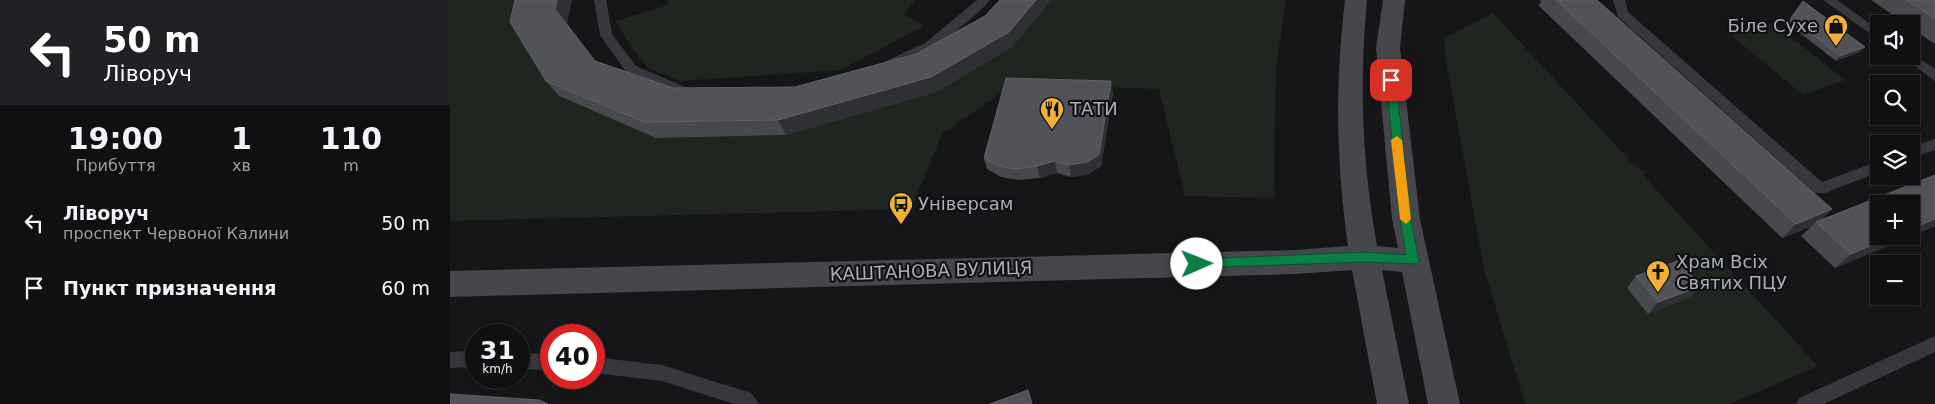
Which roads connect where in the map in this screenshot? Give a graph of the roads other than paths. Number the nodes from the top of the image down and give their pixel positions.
1 (600, 0) edge
2 (984, 0) edge
3 (1356, 0) edge
4 (1394, 0) edge
5 (1619, 0) edge
6 (1829, 0) edge
7 (1870, 30) edge
8 (1920, 65) edge
9 (878, 71) edge
10 (1935, 76) edge
11 (708, 92) edge
12 (1935, 144) edge
13 (1920, 150) edge
14 (1870, 170) edge
15 (1365, 257) junction
16 (1413, 261) junction
17 (450, 284) edge
18 (1935, 344) edge
19 (465, 359) edge
20 (450, 360) edge
21 (605, 366) edge
22 (750, 404) edge
23 (1393, 404) edge
24 (1444, 404) edge
25 (1805, 404) edge

1 - 11 lane
2 - 9 lane
3 - 15 main road
4 - 16 main road
5 - 14 lane
6 - 7 lane
8 - 10 lane
12 - 13 lane
15 - 16 main road, КАШТАНОВА ВУЛИЦЯ
15 - 17 main road, КАШТАНОВА ВУЛИЦЯ
15 - 23 main road
16 - 24 main road
18 - 25 lane
19 - 20 lane
21 - 22 lane

